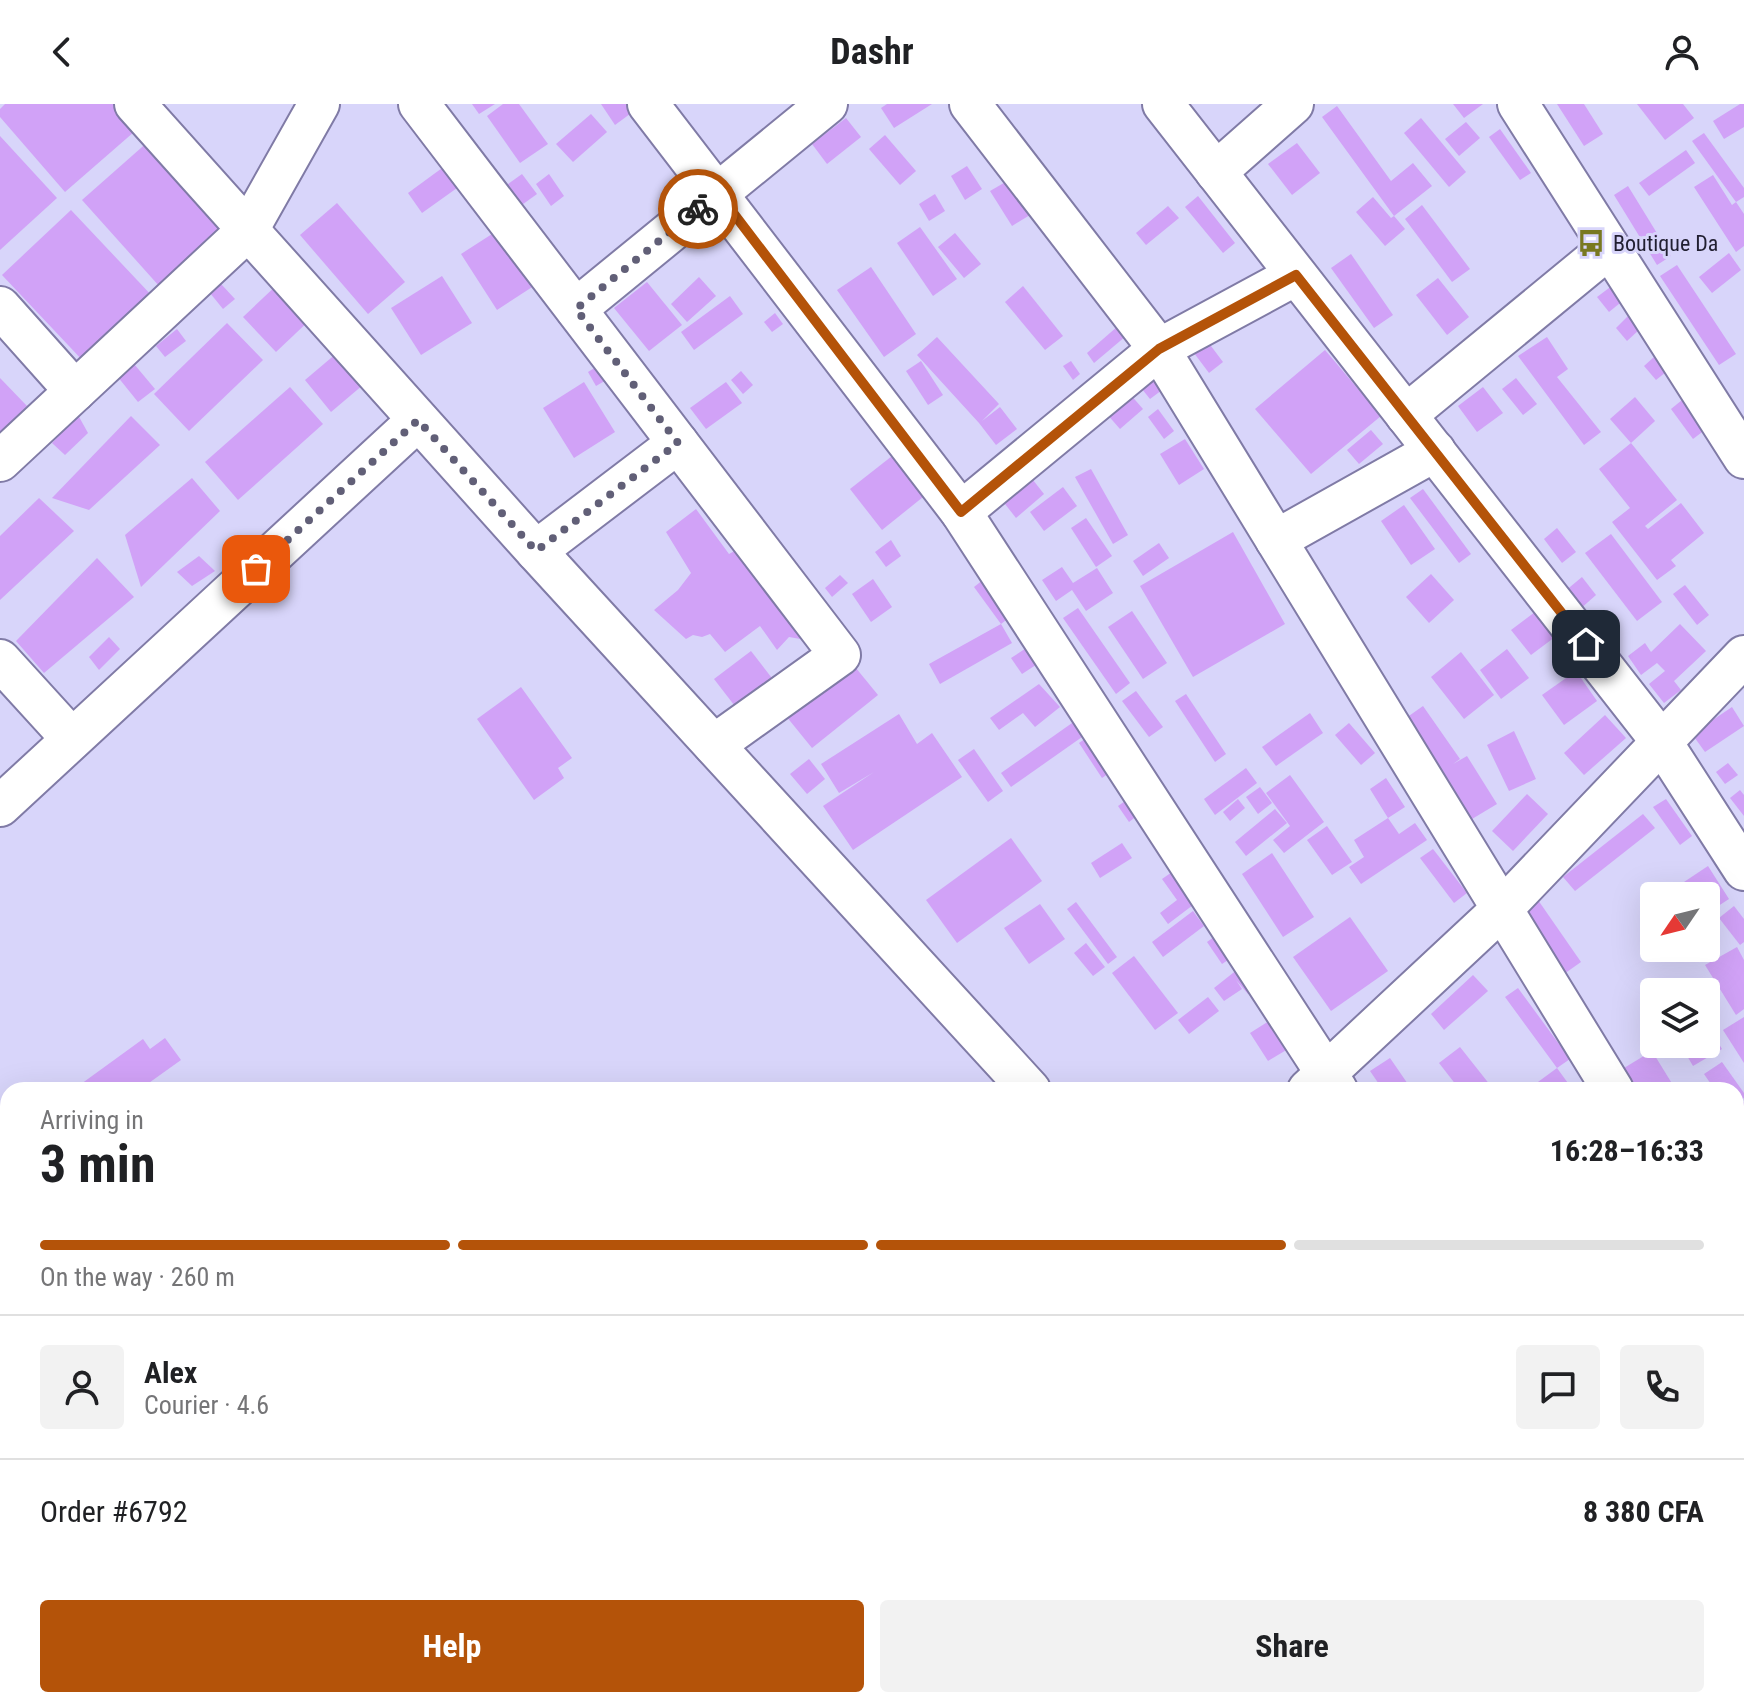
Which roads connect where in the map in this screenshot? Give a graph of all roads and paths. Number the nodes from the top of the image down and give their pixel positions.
1 (135, 104) edge
2 (319, 104) edge
3 (419, 104) edge
4 (648, 104) edge
5 (827, 104) edge
6 (970, 104) edge
7 (1163, 104) edge
8 (1293, 104) edge
9 (1518, 104) edge
10 (1216, 172) junction
11 (718, 193) junction
12 (248, 230) junction
13 (1609, 248) junction
14 (1296, 275) junction
15 (0, 307) edge
16 (576, 309) junction
17 (1159, 349) junction
18 (75, 391) junction
19 (1406, 415) junction
20 (418, 420) junction
21 (678, 443) junction
22 (1435, 451) junction
23 (1744, 458) edge
24 (0, 461) edge
25 (961, 512) junction
26 (1276, 540) junction
27 (536, 551) junction
28 (1744, 656) edge
29 (0, 660) edge
30 (72, 739) junction
31 (1661, 741) junction
32 (714, 745) junction
33 (0, 806) edge
34 (1744, 870) edge
35 (1502, 909) junction
36 (1023, 1082) edge
37 (1323, 1082) edge
38 (1326, 1082) edge
39 (1608, 1082) edge

1 - 12 street
2 - 12 street
3 - 16 street
4 - 11 street
5 - 11 street
6 - 17 street
7 - 10 street
8 - 10 street
9 - 13 street
10 - 14 street
11 - 16 street
11 - 25 street
12 - 18 street
12 - 20 street
13 - 19 street
13 - 23 street
14 - 17 street
14 - 19 street
15 - 18 street
16 - 21 street
17 - 25 street
17 - 26 street
18 - 24 street
19 - 22 street
20 - 27 street
20 - 30 street
21 - 27 street
21 - 32 street
22 - 26 street
22 - 31 street
25 - 37 street
26 - 35 street
27 - 32 street
28 - 31 street
29 - 30 street
30 - 33 street
31 - 34 street
31 - 35 street
32 - 36 street
35 - 38 street
35 - 39 street

